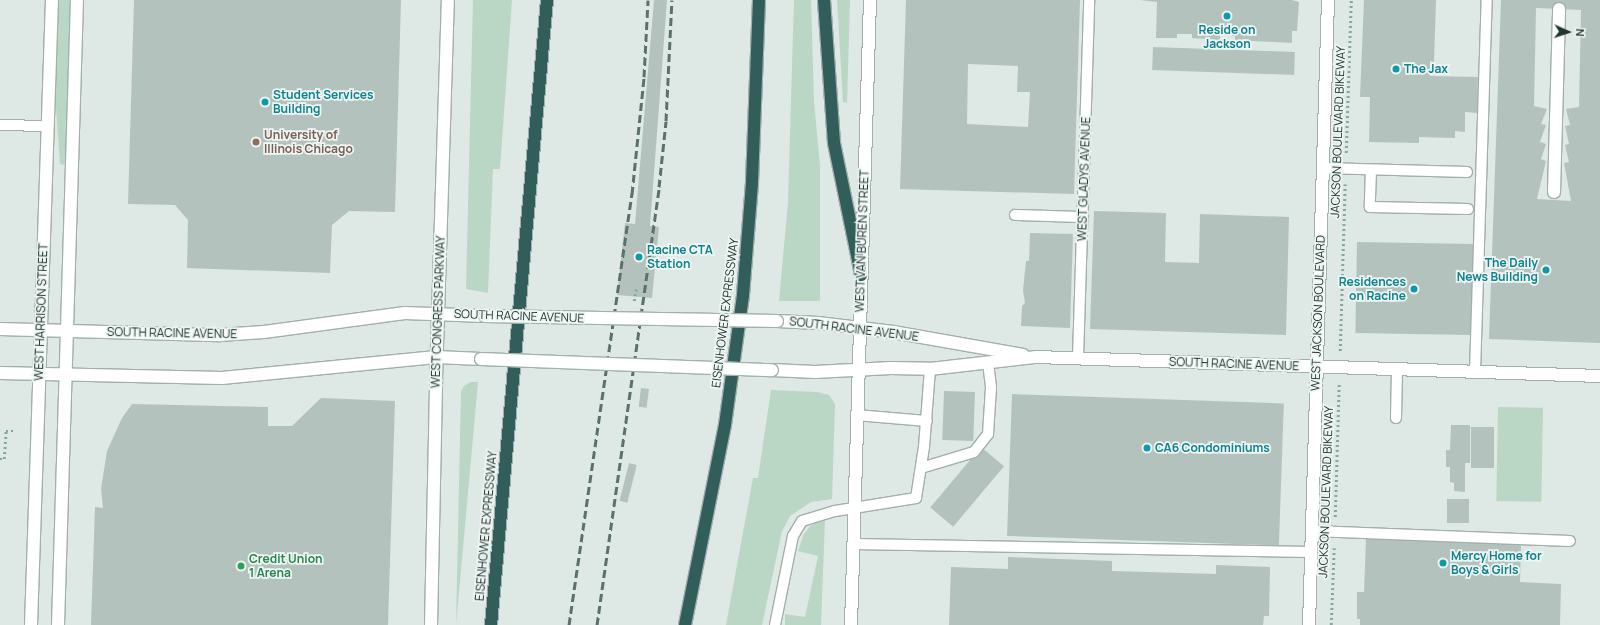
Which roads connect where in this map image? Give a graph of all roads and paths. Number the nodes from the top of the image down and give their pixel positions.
1 (52, 0) edge
2 (77, 0) edge
3 (448, 0) edge
4 (547, 0) edge
5 (759, 0) edge
6 (824, 0) edge
7 (870, 0) edge
8 (1089, 0) edge
9 (1328, 0) edge
10 (1351, 0) edge
11 (1487, 0) edge
12 (1559, 9) dead end
13 (0, 125) edge
14 (48, 126) junction
15 (1323, 168) junction
16 (1346, 169) junction
17 (1371, 170) junction
18 (1467, 172) dead end
19 (1554, 192) dead end
20 (1468, 209) dead end
21 (1014, 215) dead end
22 (1082, 217) junction
23 (861, 275) junction
24 (636, 289) dead end
25 (634, 301) dead end
26 (439, 314) junction
27 (859, 328) junction
28 (0, 329) edge
29 (40, 330) junction
30 (67, 330) junction
31 (436, 357) junction
32 (1036, 357) junction
33 (1078, 358) junction
34 (988, 363) junction
35 (1317, 367) junction
36 (1340, 368) junction
37 (857, 369) junction
38 (930, 369) junction
39 (1397, 369) junction
40 (1475, 372) junction
41 (0, 373) edge
42 (39, 375) junction
43 (66, 376) junction
44 (1600, 376) edge
45 (856, 415) junction
46 (1396, 418) dead end
47 (926, 421) junction
48 (16, 431) dead end
49 (0, 459) edge
50 (921, 468) junction
51 (854, 509) junction
52 (1312, 531) junction
53 (1334, 532) junction
54 (1570, 541) dead end
55 (853, 544) junction
56 (1311, 552) junction
57 (31, 625) edge
58 (58, 625) edge
59 (431, 625) edge
60 (491, 625) edge
61 (685, 625) edge
62 (775, 625) edge
63 (851, 625) edge
64 (1309, 625) edge
65 (1331, 625) edge

1 - 14 street, WEST HARRISON STREET
2 - 30 street
3 - 26 street, WEST CONGRESS PARKWAY
4 - 60 highway, EISENHOWER EXPRESSWAY
5 - 61 highway, EISENHOWER EXPRESSWAY
6 - 23 highway
7 - 23 street, WEST VAN BUREN STREET
8 - 22 lane, WEST GLADYS AVENUE
9 - 15 street, WEST JACKSON BOULEVARD
10 - 16 path, JACKSON BOULEVARD BIKEWAY
11 - 40 lane
12 - 19 street
13 - 14 lane
14 - 29 street, WEST HARRISON STREET
15 - 16 lane
15 - 35 street, WEST JACKSON BOULEVARD
16 - 17 lane
16 - 36 path, JACKSON BOULEVARD BIKEWAY
17 - 18 lane
17 - 20 lane
21 - 22 lane
22 - 33 lane, WEST GLADYS AVENUE
23 - 27 street, WEST VAN BUREN STREET
24 - 25 path
26 - 27 street, SOUTH RACINE AVENUE, bridge
26 - 30 street, SOUTH RACINE AVENUE
26 - 31 street, WEST CONGRESS PARKWAY
27 - 32 street, SOUTH RACINE AVENUE
27 - 37 street, WEST VAN BUREN STREET
28 - 29 street, SOUTH RACINE AVENUE
29 - 30 street, SOUTH RACINE AVENUE
29 - 42 street, WEST HARRISON STREET
30 - 43 street
31 - 37 street, SOUTH RACINE AVENUE, bridge
31 - 43 street, SOUTH RACINE AVENUE
31 - 59 street, WEST CONGRESS PARKWAY
32 - 33 street, SOUTH RACINE AVENUE
32 - 34 street, SOUTH RACINE AVENUE
33 - 35 street, SOUTH RACINE AVENUE
34 - 38 street, SOUTH RACINE AVENUE
34 - 50 lane
35 - 36 street, SOUTH RACINE AVENUE
35 - 52 street, WEST JACKSON BOULEVARD
36 - 39 street, SOUTH RACINE AVENUE
36 - 53 path, JACKSON BOULEVARD BIKEWAY
37 - 38 street, SOUTH RACINE AVENUE
37 - 45 street, WEST VAN BUREN STREET
38 - 47 lane
39 - 40 street, SOUTH RACINE AVENUE
39 - 46 lane
40 - 44 street, SOUTH RACINE AVENUE
41 - 42 street, SOUTH RACINE AVENUE
42 - 43 street, SOUTH RACINE AVENUE
42 - 57 street, WEST HARRISON STREET
43 - 58 street
45 - 47 lane
45 - 51 street, WEST VAN BUREN STREET
47 - 50 lane
48 - 49 path
50 - 51 lane
51 - 55 street, WEST VAN BUREN STREET
51 - 62 lane
52 - 53 lane
52 - 56 street, WEST JACKSON BOULEVARD
53 - 54 lane
53 - 65 path, JACKSON BOULEVARD BIKEWAY
55 - 56 lane
55 - 63 street, WEST VAN BUREN STREET
56 - 64 street, WEST JACKSON BOULEVARD

